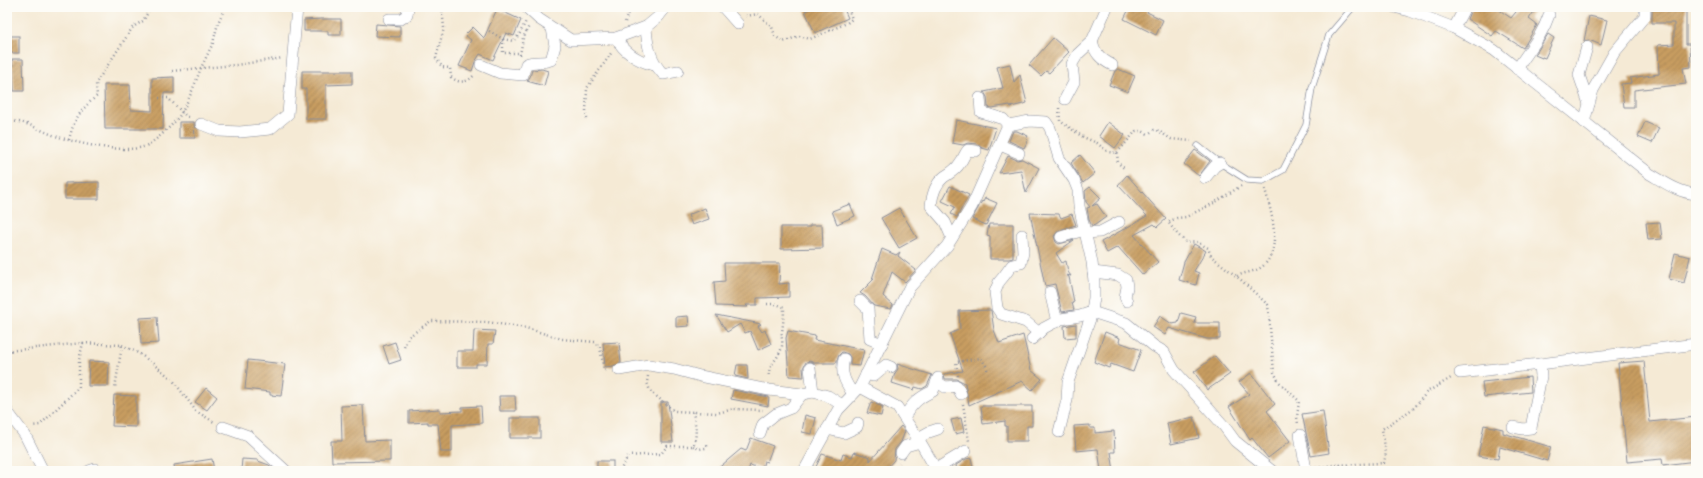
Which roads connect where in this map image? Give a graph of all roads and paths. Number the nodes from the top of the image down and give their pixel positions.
1 (151, 7) edge
2 (225, 7) edge
3 (296, 7) edge
4 (408, 7) edge
5 (442, 7) edge
6 (666, 7) edge
7 (723, 7) edge
8 (848, 7) edge
9 (1107, 7) edge
10 (1353, 7) edge
11 (1394, 7) edge
12 (1465, 7) edge
13 (1645, 7) edge
14 (532, 12) edge
15 (1549, 15) dead end
16 (389, 19) dead end
17 (738, 24) joint
18 (646, 27) junction
19 (552, 28) junction
20 (1454, 28) junction
21 (489, 31) dead end
22 (616, 38) junction
23 (503, 39) junction
24 (578, 40) junction
25 (1092, 41) junction
26 (555, 46) junction
27 (1587, 47) dead end
28 (520, 53) junction
29 (293, 57) junction
30 (529, 63) junction
31 (481, 64) joint
32 (654, 65) junction
33 (1112, 65) dead end
34 (201, 68) junction
35 (1517, 68) junction
36 (172, 71) dead end
37 (678, 71) dead end
38 (510, 75) junction
39 (160, 98) dead end
40 (980, 98) dead end
41 (1065, 99) joint
42 (1589, 104) junction
43 (182, 111) junction
44 (588, 119) dead end
45 (7, 122) edge
46 (1584, 122) junction
47 (201, 124) joint
48 (1008, 125) junction
49 (69, 140) junction
50 (1000, 145) junction
51 (1198, 146) joint
52 (976, 151) dead end
53 (1019, 152) dead end
54 (1117, 153) junction
55 (1220, 163) junction
56 (1126, 168) dead end
57 (1205, 178) dead end
58 (1254, 180) junction
59 (1264, 181) junction
60 (1696, 194) edge
61 (1119, 222) dead end
62 (1085, 232) junction
63 (1022, 235) dead end
64 (1061, 237) dead end
65 (952, 238) junction
66 (1093, 272) junction
67 (1237, 276) junction
68 (1050, 292) dead end
69 (860, 301) dead end
70 (1127, 301) dead end
71 (767, 304) dead end
72 (1092, 312) junction
73 (1057, 322) junction
74 (82, 343) junction
75 (882, 344) junction
76 (1696, 344) edge
77 (122, 345) junction
78 (404, 347) dead end
79 (7, 351) edge
80 (844, 359) dead end
81 (1540, 364) junction
82 (649, 365) junction
83 (891, 367) dead end
84 (810, 368) dead end
85 (619, 370) joint
86 (988, 372) dead end
87 (1460, 373) joint
88 (866, 374) junction
89 (116, 388) dead end
90 (772, 390) junction
91 (856, 390) junction
92 (960, 391) junction
93 (807, 393) junction
94 (842, 405) junction
95 (7, 412) edge
96 (693, 412) junction
97 (776, 414) junction
98 (904, 418) junction
99 (858, 423) dead end
100 (223, 427) joint
101 (1513, 427) dead end
102 (19, 428) junction
103 (828, 429) junction
104 (938, 429) dead end
105 (1059, 432) dead end
106 (760, 433) dead end
107 (1300, 435) joint
108 (919, 440) junction
109 (708, 444) dead end
110 (693, 446) junction
111 (966, 451) joint
112 (900, 453) dead end
113 (1340, 465) junction
114 (937, 470) edge
115 (1305, 470) edge
116 (43, 471) edge
117 (286, 471) edge
118 (620, 471) edge
119 (804, 471) edge
120 (1272, 471) edge
121 (1341, 471) edge

1 - 49 path
2 - 34 path
3 - 29 street
4 - 16 street
5 - 31 path
6 - 18 street
7 - 17 street
8 - 17 path
9 - 25 street
10 - 59 lane
11 - 20 street
12 - 20 street
13 - 42 street
14 - 19 street
14 - 23 path
14 - 28 path
15 - 35 street
18 - 22 street
18 - 32 street
19 - 24 street
19 - 26 street
20 - 35 street
21 - 23 path
22 - 24 street
22 - 32 street
22 - 44 path
23 - 28 path
24 - 26 street
25 - 33 street
25 - 41 street
26 - 30 street
27 - 42 street
28 - 30 path
28 - 38 path
29 - 34 path
29 - 47 street
30 - 38 street
31 - 38 street
32 - 37 street
34 - 36 path
34 - 43 path
35 - 46 street
39 - 43 path
40 - 48 street
41 - 54 path
42 - 46 street
43 - 47 path
43 - 49 path
45 - 49 path
46 - 60 street
48 - 50 street
48 - 62 street
50 - 53 street
50 - 65 street
51 - 54 path
51 - 55 lane
52 - 65 street
54 - 56 path
55 - 57 street
55 - 58 lane
58 - 59 lane
58 - 67 path
59 - 67 path
61 - 62 street
62 - 64 street
62 - 66 street
63 - 73 street
65 - 75 street
66 - 70 street
66 - 72 street
67 - 107 path
68 - 73 street
69 - 75 street
71 - 90 path
72 - 73 street
72 - 105 street
72 - 120 street
74 - 77 path
74 - 79 path
74 - 102 path
75 - 88 street
76 - 81 street
77 - 89 path
77 - 100 path
78 - 85 path
80 - 91 street
81 - 87 street
81 - 101 street
82 - 85 street
82 - 90 street
82 - 96 path
83 - 88 street
84 - 93 street
86 - 92 path
87 - 113 path
88 - 91 street
90 - 93 street
91 - 94 street
91 - 98 street
92 - 98 street
92 - 111 path
93 - 94 street
93 - 97 street
94 - 103 street
95 - 102 street
96 - 97 path
96 - 110 path
97 - 106 street
98 - 108 street
99 - 103 street
100 - 117 street
102 - 116 street
103 - 119 street
104 - 108 street
107 - 115 street
108 - 112 street
108 - 114 street
109 - 110 path
110 - 118 path
111 - 114 street
113 - 115 path
113 - 121 path

